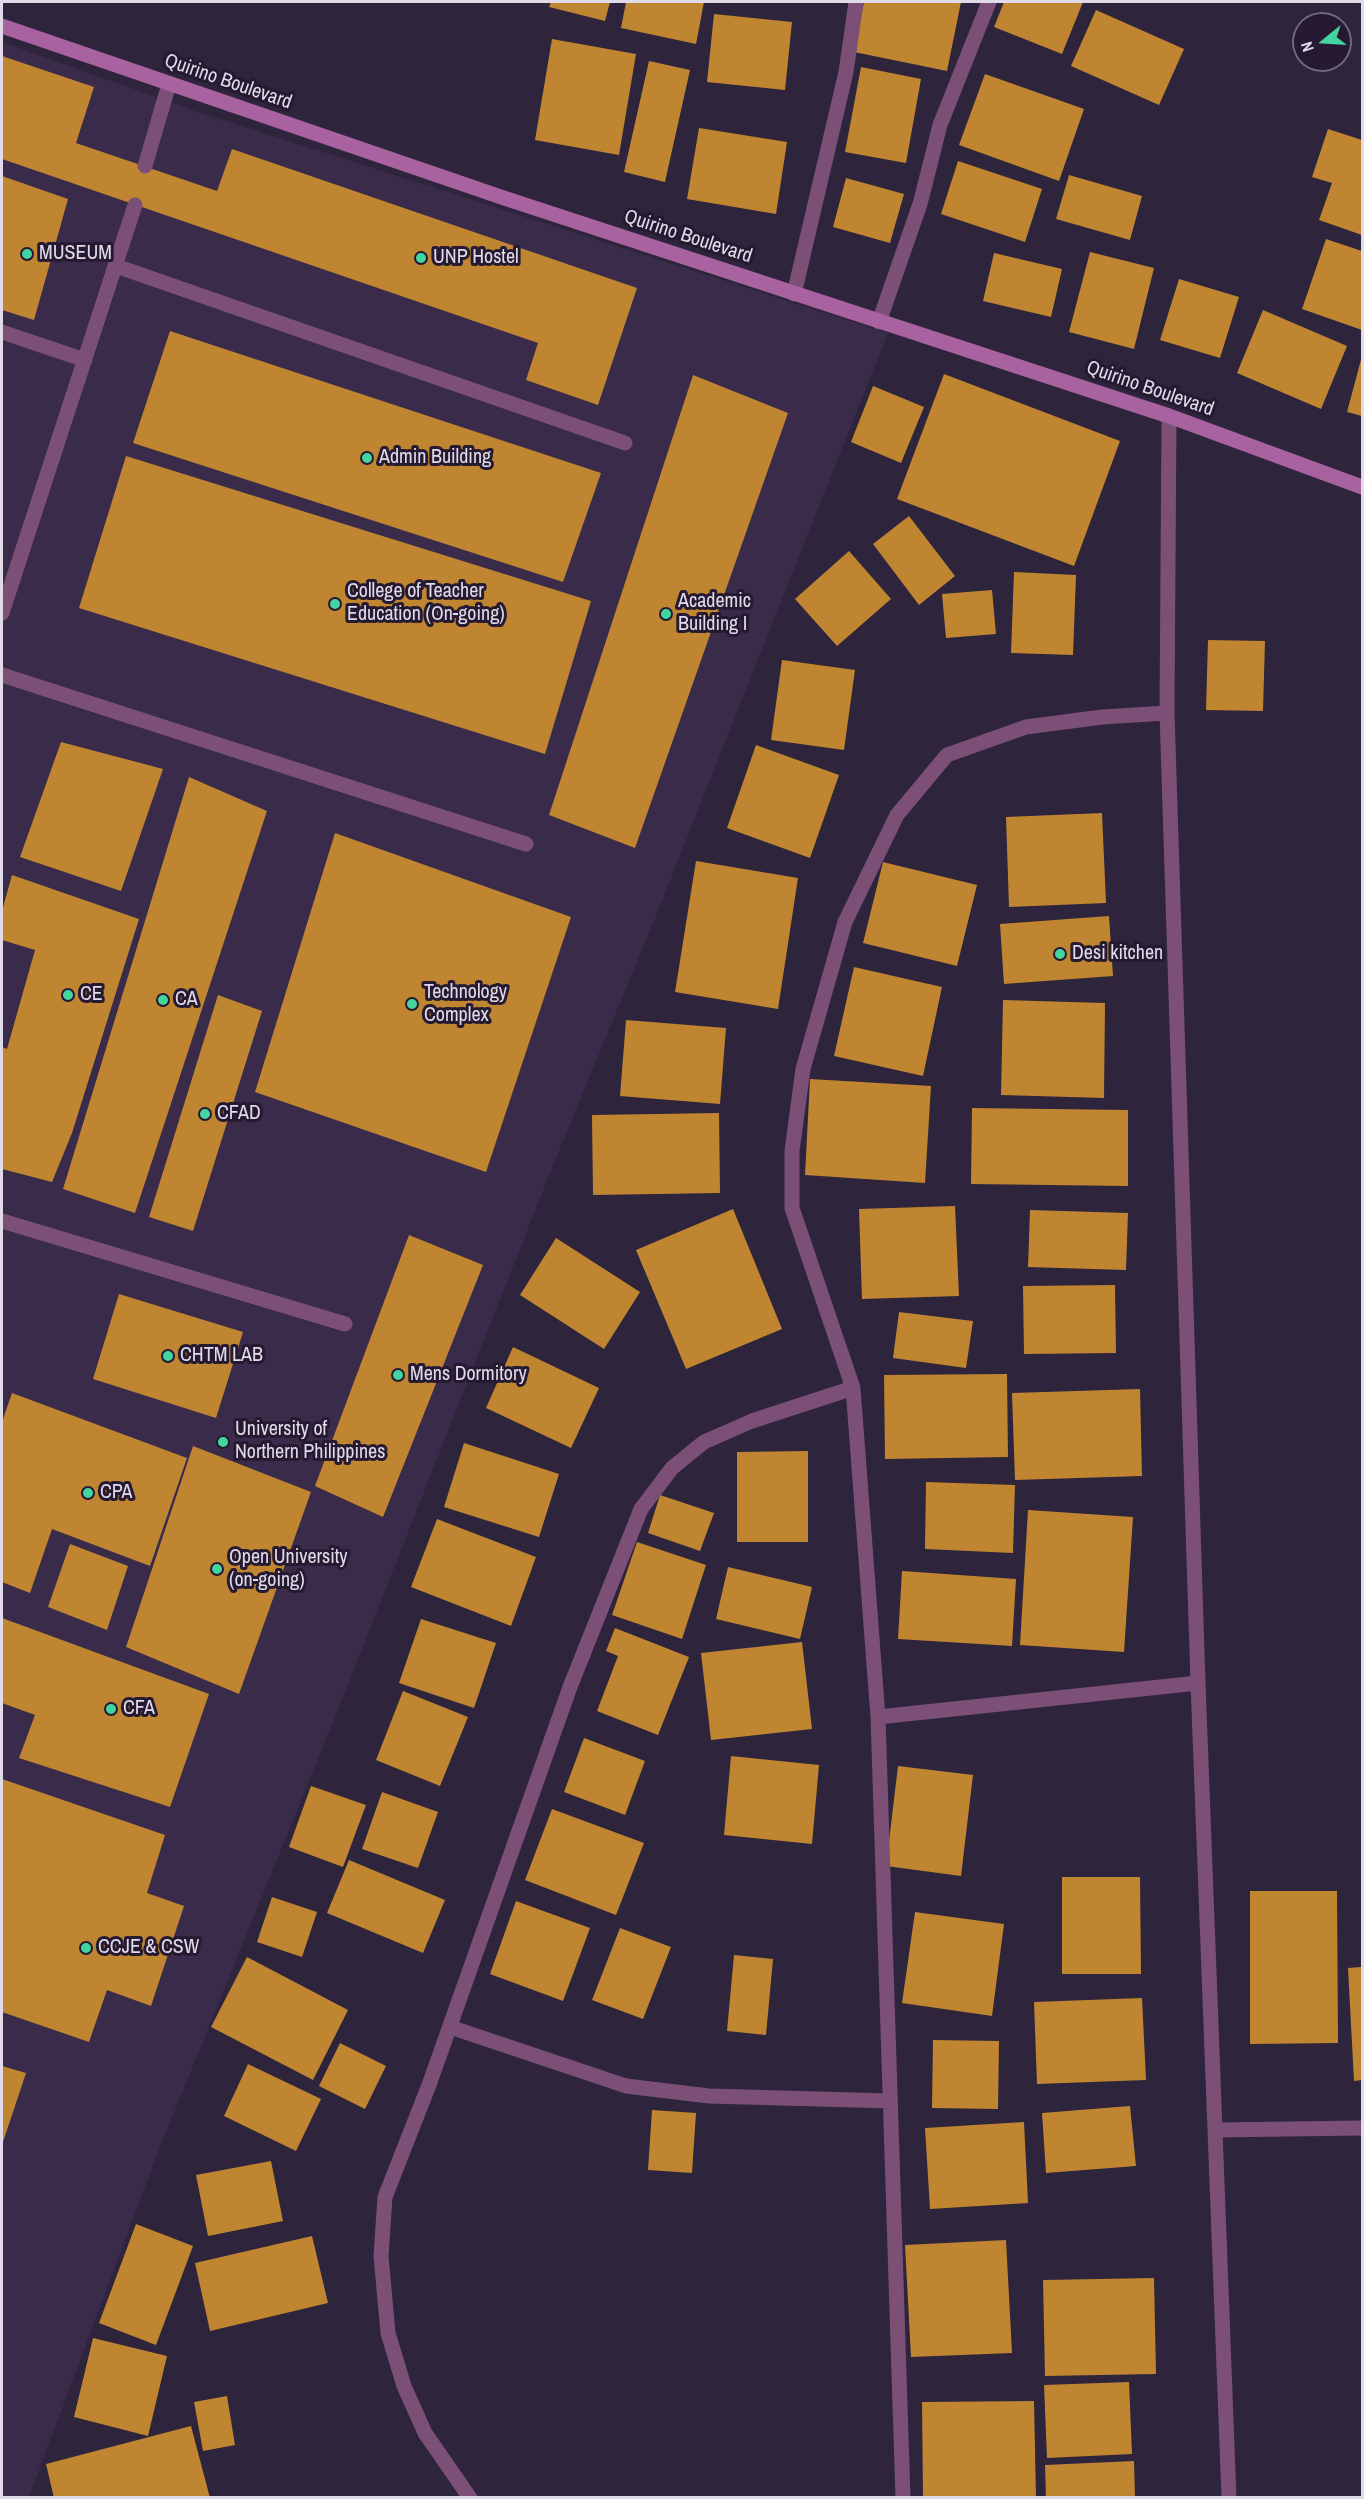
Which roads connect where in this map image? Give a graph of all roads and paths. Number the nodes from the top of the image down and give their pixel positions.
1 (856, 2) edge
2 (989, 2) edge
3 (2, 26) edge
4 (169, 84) junction
5 (145, 166) dead end
6 (135, 205) dead end
7 (116, 266) junction
8 (794, 294) junction
9 (879, 322) junction
10 (2, 332) edge
11 (85, 360) junction
12 (1169, 416) junction
13 (626, 443) dead end
14 (1362, 487) edge
15 (2, 613) edge
16 (2, 675) edge
17 (1167, 713) junction
18 (526, 844) dead end
19 (2, 1221) edge
20 (345, 1324) dead end
21 (853, 1388) junction
22 (1198, 1683) junction
23 (878, 1717) junction
24 (450, 2026) junction
25 (890, 2100) junction
26 (1362, 2128) edge
27 (1215, 2130) junction
28 (470, 2498) edge
29 (903, 2498) edge
30 (1229, 2498) edge

1 - 8 street
2 - 9 street
3 - 4 main road, Quirino Boulevard
4 - 5 street
4 - 8 main road, Quirino Boulevard
6 - 7 street
7 - 11 street
7 - 13 street
8 - 9 main road, Quirino Boulevard
9 - 12 main road, Quirino Boulevard
10 - 11 street
11 - 15 street
12 - 14 main road, Quirino Boulevard
12 - 17 street
16 - 18 street
17 - 21 street
17 - 22 street
19 - 20 street
21 - 23 street
21 - 24 street
22 - 23 street
22 - 27 street
23 - 25 street
24 - 25 street
24 - 28 street
25 - 29 street
26 - 27 street
27 - 30 street

